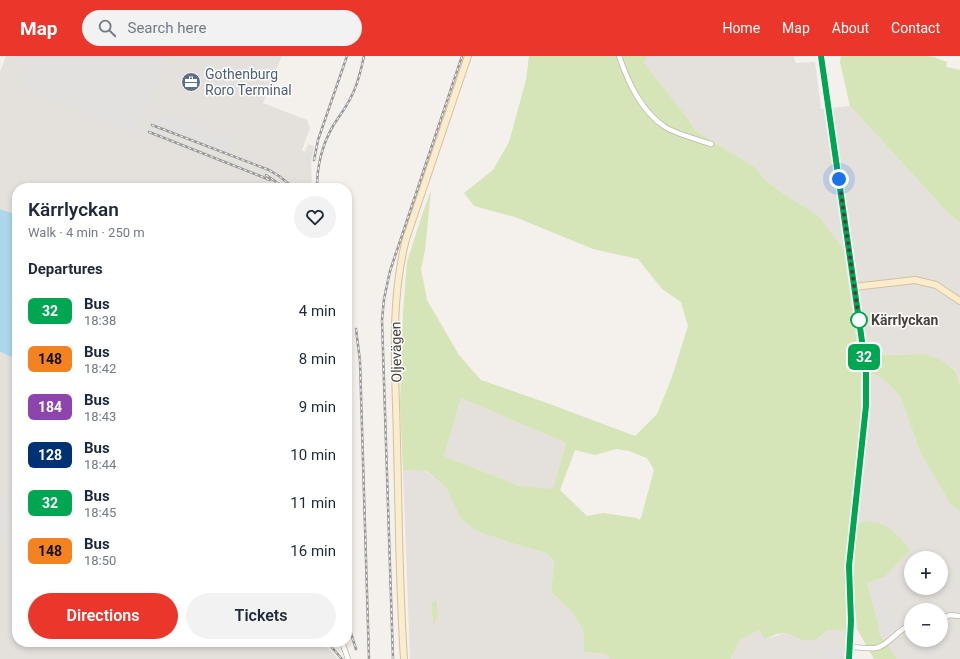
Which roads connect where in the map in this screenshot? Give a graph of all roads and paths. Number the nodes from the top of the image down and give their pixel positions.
1 (468, 56) edge
2 (618, 56) edge
3 (821, 56) edge
4 (711, 144) dead end
5 (854, 287) junction
6 (960, 301) edge
7 (948, 616) edge
8 (959, 616) dead end
9 (904, 628) edge
10 (344, 647) edge
11 (850, 647) junction
12 (348, 659) edge
13 (404, 659) edge
14 (849, 659) edge

1 - 13 street, Oljevägen
2 - 4 street
3 - 5 street
5 - 6 street
5 - 11 street
7 - 8 street
9 - 11 street
10 - 12 street
11 - 14 street

